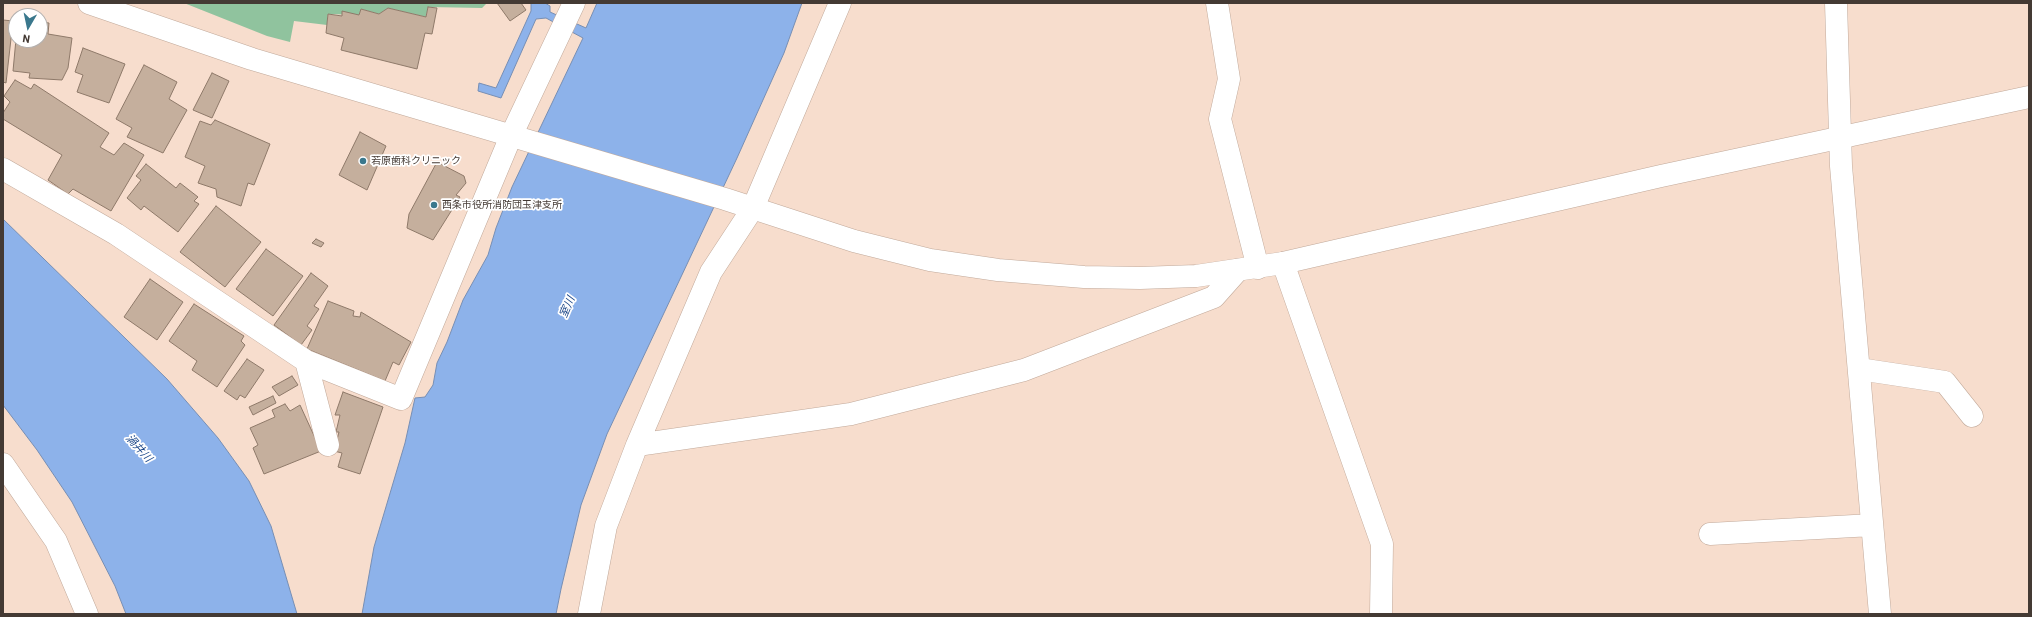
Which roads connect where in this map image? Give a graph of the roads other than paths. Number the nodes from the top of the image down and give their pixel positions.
1 (89, 3) edge
2 (840, 3) edge
3 (1218, 3) edge
4 (1836, 3) edge
5 (567, 16) edge
6 (2029, 97) edge
7 (518, 138) junction
8 (1840, 138) junction
9 (3, 169) edge
10 (753, 208) junction
11 (1283, 263) junction
12 (1248, 269) junction
13 (306, 361) junction
14 (1858, 368) junction
15 (1972, 416) dead end
16 (328, 445) dead end
17 (637, 445) junction
18 (3, 464) edge
19 (1872, 525) junction
20 (1710, 534) dead end
21 (87, 614) edge
22 (589, 614) edge
23 (1381, 614) edge
24 (1880, 614) edge

1 - 7 street
2 - 10 street
3 - 12 street
4 - 8 street
5 - 7 street
6 - 8 street
7 - 10 street
7 - 13 street
8 - 11 street
8 - 14 street
9 - 13 street
10 - 12 street
10 - 17 street
11 - 12 street
11 - 23 street
12 - 17 street
13 - 16 street
14 - 15 street
14 - 19 street
17 - 22 street
18 - 21 street
19 - 20 street
19 - 24 street

